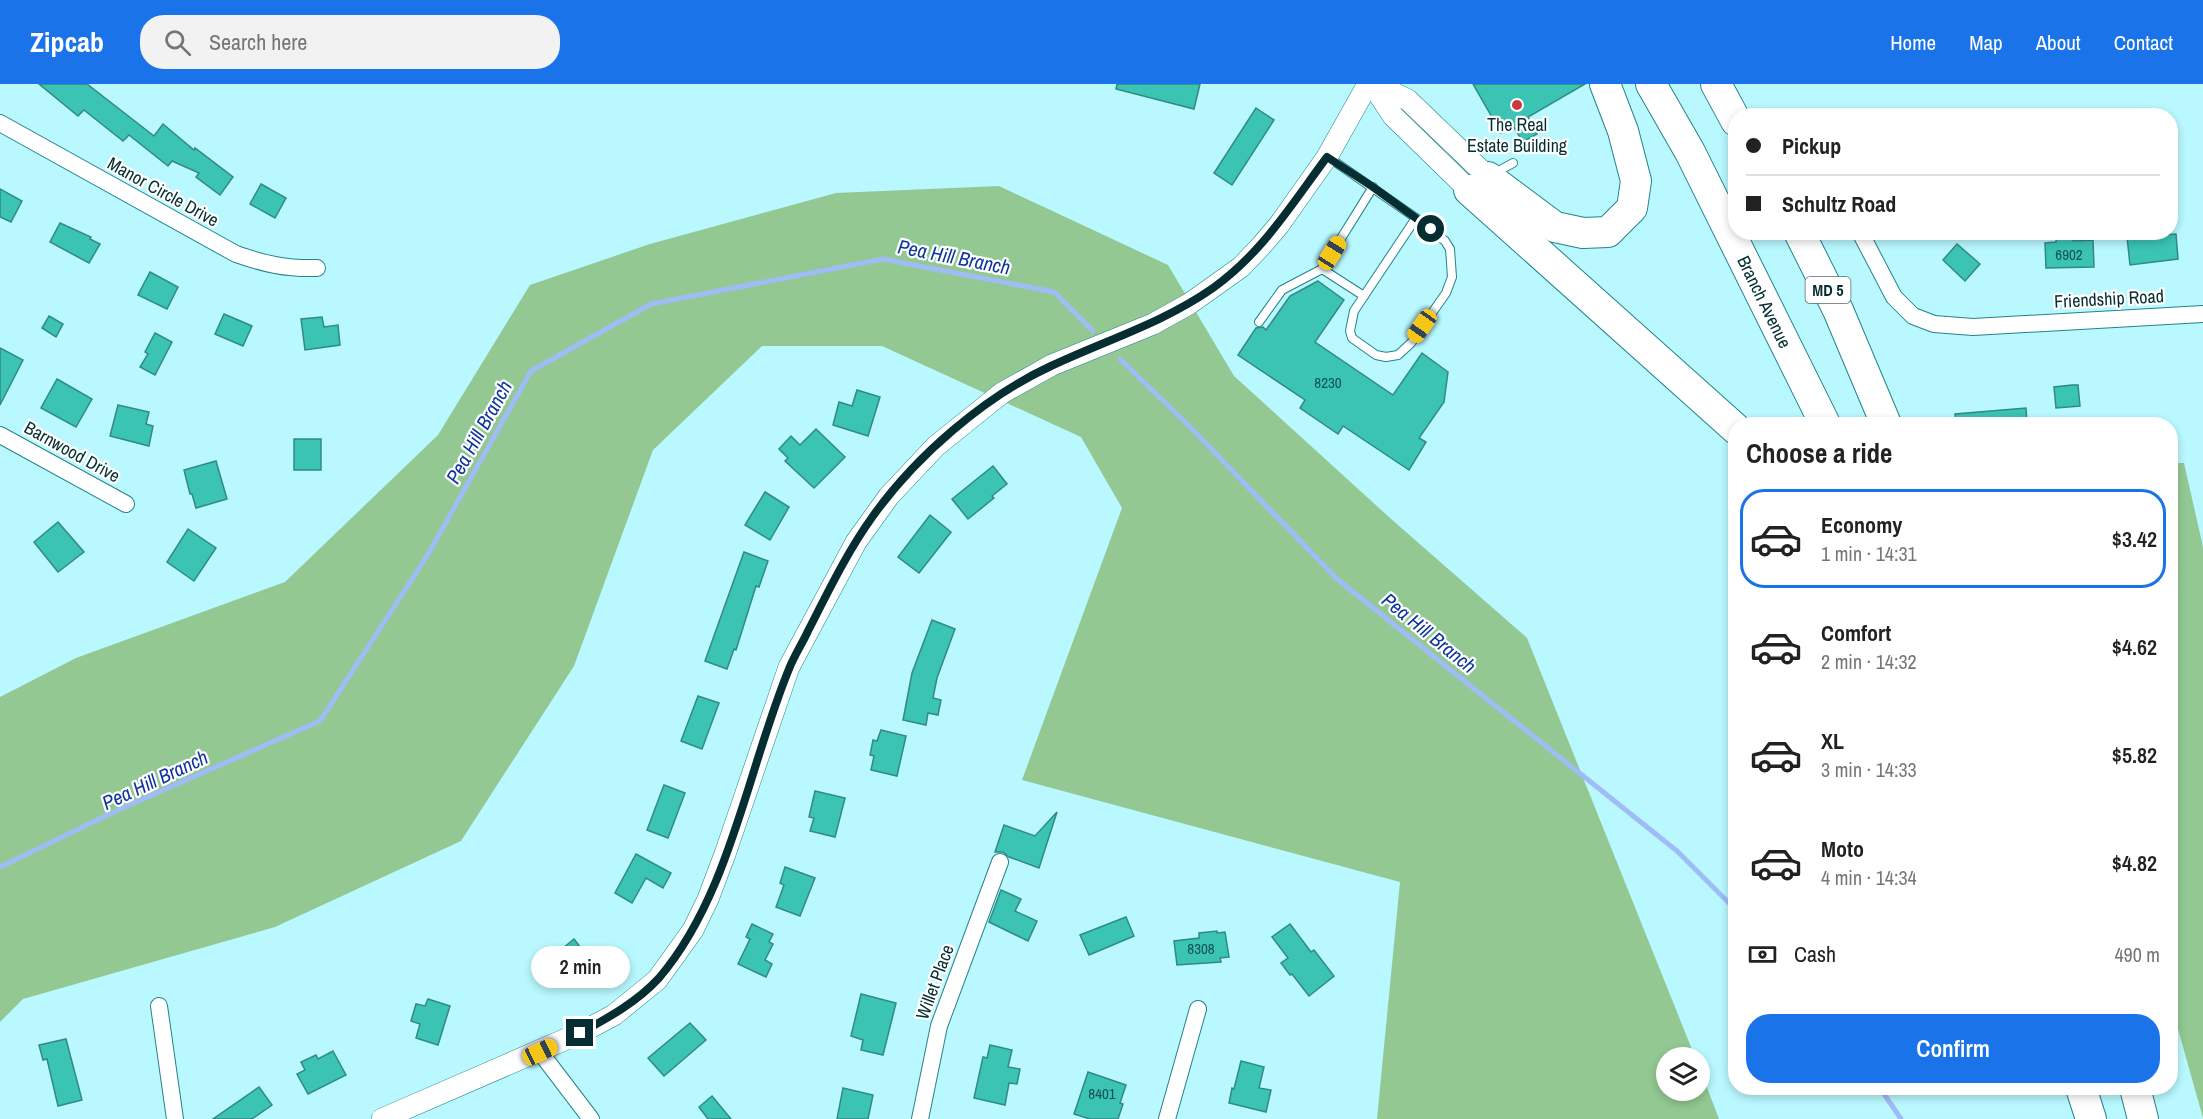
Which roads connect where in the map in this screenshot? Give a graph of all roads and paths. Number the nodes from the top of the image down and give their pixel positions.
1 (1372, 84) edge
2 (1605, 84) edge
3 (1651, 84) edge
4 (1717, 84) edge
5 (1729, 108) edge
6 (0, 123) edge
7 (1327, 157) junction
8 (1490, 177) junction
9 (1373, 187) junction
10 (1416, 218) junction
11 (1728, 229) edge
12 (1734, 240) edge
13 (1803, 240) edge
14 (1864, 240) edge
15 (316, 268) dead end
16 (1322, 269) junction
17 (1364, 296) junction
18 (2203, 314) edge
19 (1259, 322) dead end
20 (1822, 417) edge
21 (1883, 417) edge
22 (1728, 421) edge
23 (0, 435) edge
24 (126, 504) dead end
25 (1000, 862) dead end
26 (159, 1006) dead end
27 (1198, 1009) dead end
28 (540, 1052) junction
29 (2083, 1095) edge
30 (2136, 1095) edge
31 (175, 1119) edge
32 (382, 1119) edge
33 (591, 1119) edge
34 (920, 1119) edge
35 (1167, 1119) edge
36 (2091, 1119) edge
37 (2143, 1119) edge

1 - 7 street
1 - 8 street
2 - 8 highway
3 - 11 highway, Branch Avenue
4 - 5 highway
6 - 15 street, Manor Circle Drive
7 - 9 lane
7 - 28 street
8 - 22 highway
9 - 10 lane
9 - 16 lane
10 - 17 lane
10 - 17 lane
12 - 20 highway, Branch Avenue
13 - 21 highway, MD 5
14 - 18 street, Friendship Road
16 - 17 lane
16 - 19 lane
23 - 24 street, Barnwood Drive
25 - 34 street, Willet Place
26 - 31 street
27 - 35 street
28 - 32 street
28 - 33 street
29 - 36 highway
30 - 37 highway

